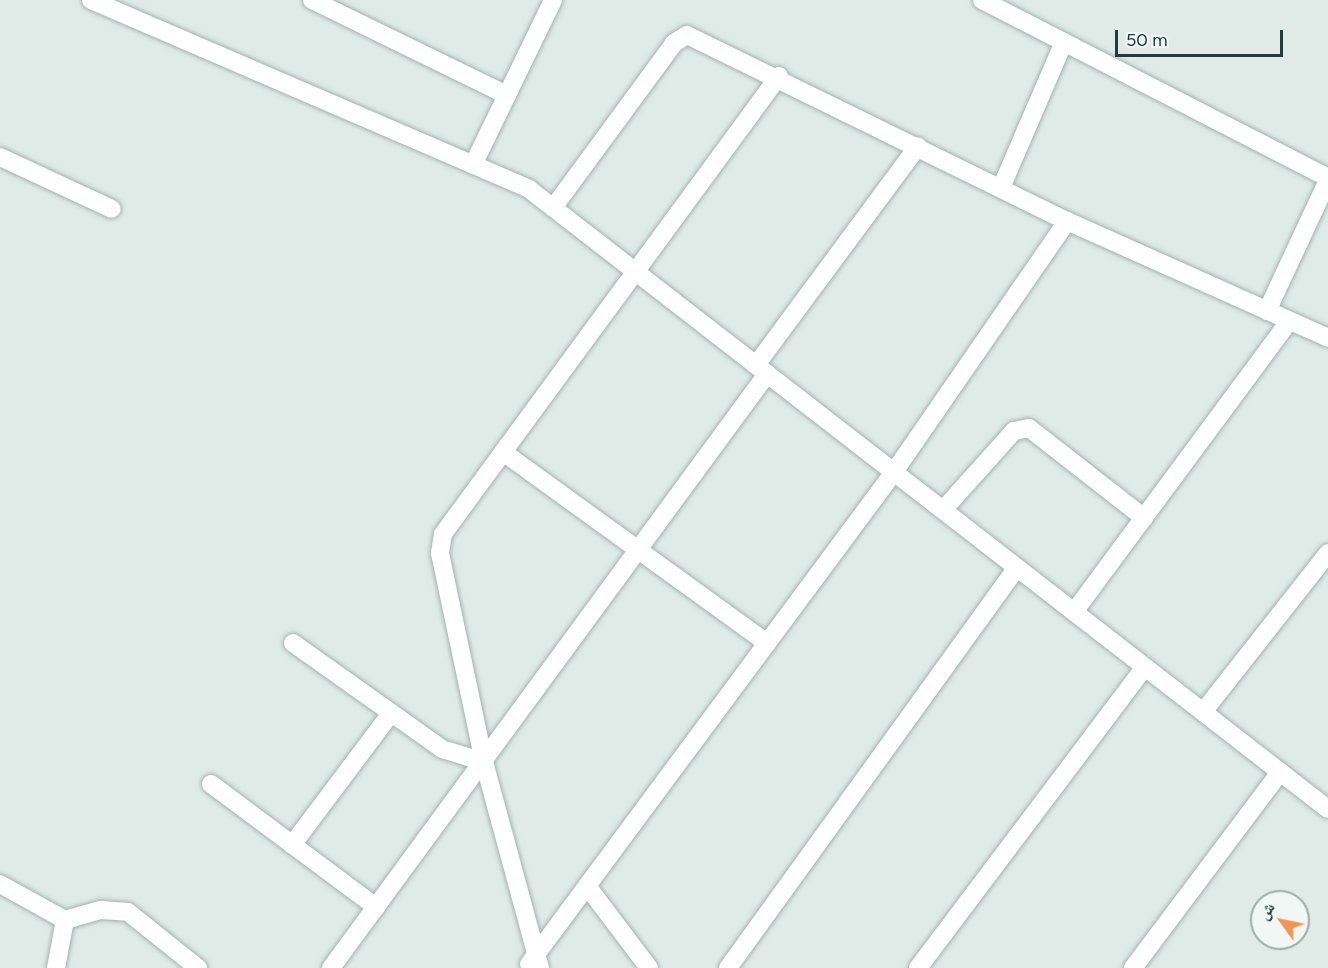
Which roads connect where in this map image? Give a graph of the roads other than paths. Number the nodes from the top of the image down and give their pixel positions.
1 (91, 0) edge
2 (312, 0) edge
3 (553, 0) edge
4 (982, 0) edge
5 (1064, 42) junction
6 (778, 76) junction
7 (507, 95) junction
8 (918, 146) junction
9 (0, 157) edge
10 (473, 165) junction
11 (1328, 179) edge
12 (1001, 188) junction
13 (553, 208) junction
14 (112, 209) dead end
15 (1067, 221) junction
16 (637, 273) junction
17 (1267, 311) junction
18 (1289, 321) junction
19 (1328, 338) edge
20 (762, 370) junction
21 (503, 452) junction
22 (894, 472) junction
23 (943, 510) junction
24 (1144, 518) junction
25 (639, 549) junction
26 (1328, 553) edge
27 (1017, 568) junction
28 (1074, 612) junction
29 (293, 643) dead end
30 (767, 643) junction
31 (1145, 667) junction
32 (1203, 712) junction
33 (391, 713) junction
34 (484, 762) junction
35 (1280, 772) junction
36 (211, 784) dead end
37 (1328, 809) edge
38 (292, 845) junction
39 (0, 884) edge
40 (587, 886) junction
41 (376, 907) junction
42 (65, 920) junction
43 (533, 965) edge
44 (193, 966) edge
45 (56, 968) edge
46 (331, 968) edge
47 (649, 968) edge
48 (728, 968) edge
49 (918, 968) edge
50 (1133, 968) edge

1 - 10 street
2 - 7 street
3 - 7 street
4 - 5 street
5 - 11 street
5 - 12 street
6 - 8 street
6 - 13 street
6 - 16 street
7 - 10 street
8 - 12 street
8 - 20 street
9 - 14 street
10 - 13 street
11 - 17 street
12 - 15 street
13 - 16 street
15 - 17 street
15 - 22 street
16 - 20 street
16 - 21 street
17 - 18 street
18 - 19 street
18 - 24 street
20 - 22 street
20 - 25 street
21 - 25 street
21 - 34 street
22 - 23 street
22 - 30 street
23 - 24 street
23 - 27 street
24 - 28 street
25 - 30 street
25 - 34 street
26 - 32 street
27 - 28 street
27 - 48 street
28 - 31 street
29 - 33 street
30 - 40 street
31 - 32 street
31 - 49 street
32 - 35 street
33 - 34 street
33 - 38 street
34 - 41 street
34 - 43 street
35 - 37 street
35 - 50 street
36 - 38 street
38 - 41 street
39 - 42 street
40 - 43 street
40 - 47 street
41 - 46 street
42 - 44 street
42 - 45 street

